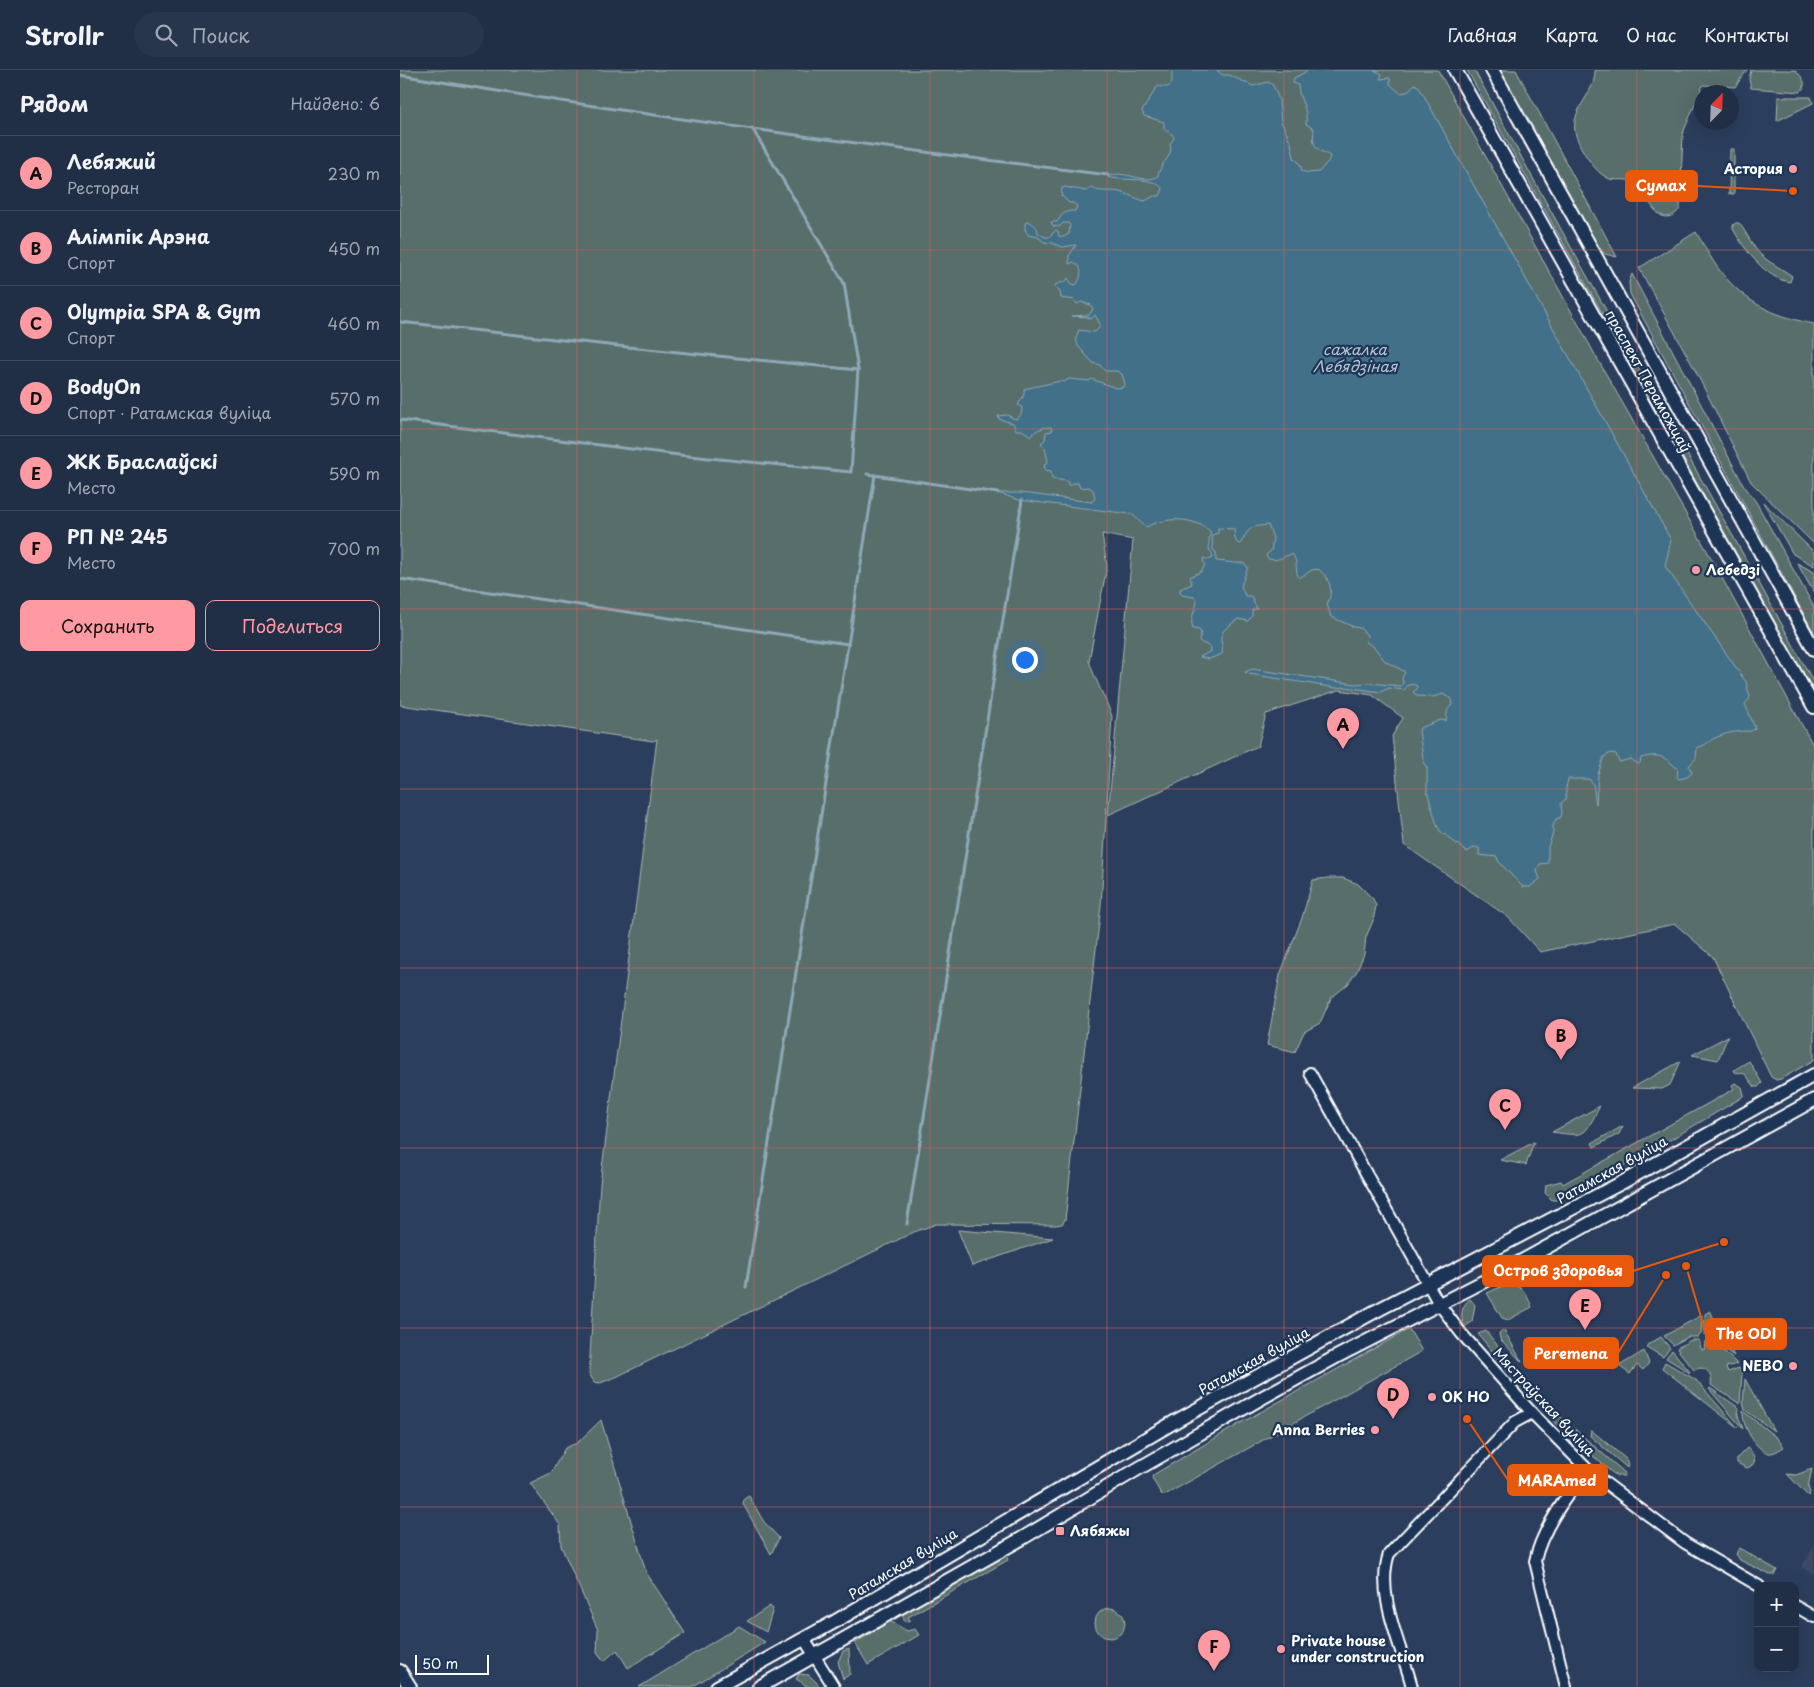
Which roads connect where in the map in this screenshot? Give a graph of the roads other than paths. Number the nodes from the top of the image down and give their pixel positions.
1 (1455, 70) edge
2 (1492, 70) edge
3 (1814, 649) edge
4 (1814, 706) edge
5 (1310, 1073) dead end
6 (1814, 1075) edge
7 (1814, 1100) edge
8 (1428, 1284) junction
9 (1439, 1304) junction
10 (1532, 1413) junction
11 (1588, 1470) junction
12 (1754, 1583) edge
13 (1799, 1608) edge
14 (1814, 1617) edge
15 (804, 1639) junction
16 (814, 1656) junction
17 (400, 1671) edge
18 (410, 1687) edge
19 (716, 1687) edge
20 (759, 1687) edge
21 (834, 1687) edge
22 (1412, 1687) edge
23 (1566, 1687) edge

1 - 4 main road, праспект Пераможцаў
2 - 3 main road, праспект Пераможцаў
5 - 8 street, Мястраўская вуліца
6 - 8 main road, Ратамская вуліца
7 - 9 main road
8 - 9 street, Мястраўская вуліца
8 - 15 main road, Ратамская вуліца
9 - 10 street, Мястраўская вуліца
9 - 16 main road
10 - 11 street, Мястраўская вуліца
10 - 22 street
11 - 12 street, Мястраўская вуліца
11 - 23 street
13 - 14 street
15 - 16 street
15 - 19 main road, Ратамская вуліца
16 - 20 main road
16 - 21 street
17 - 18 main road

